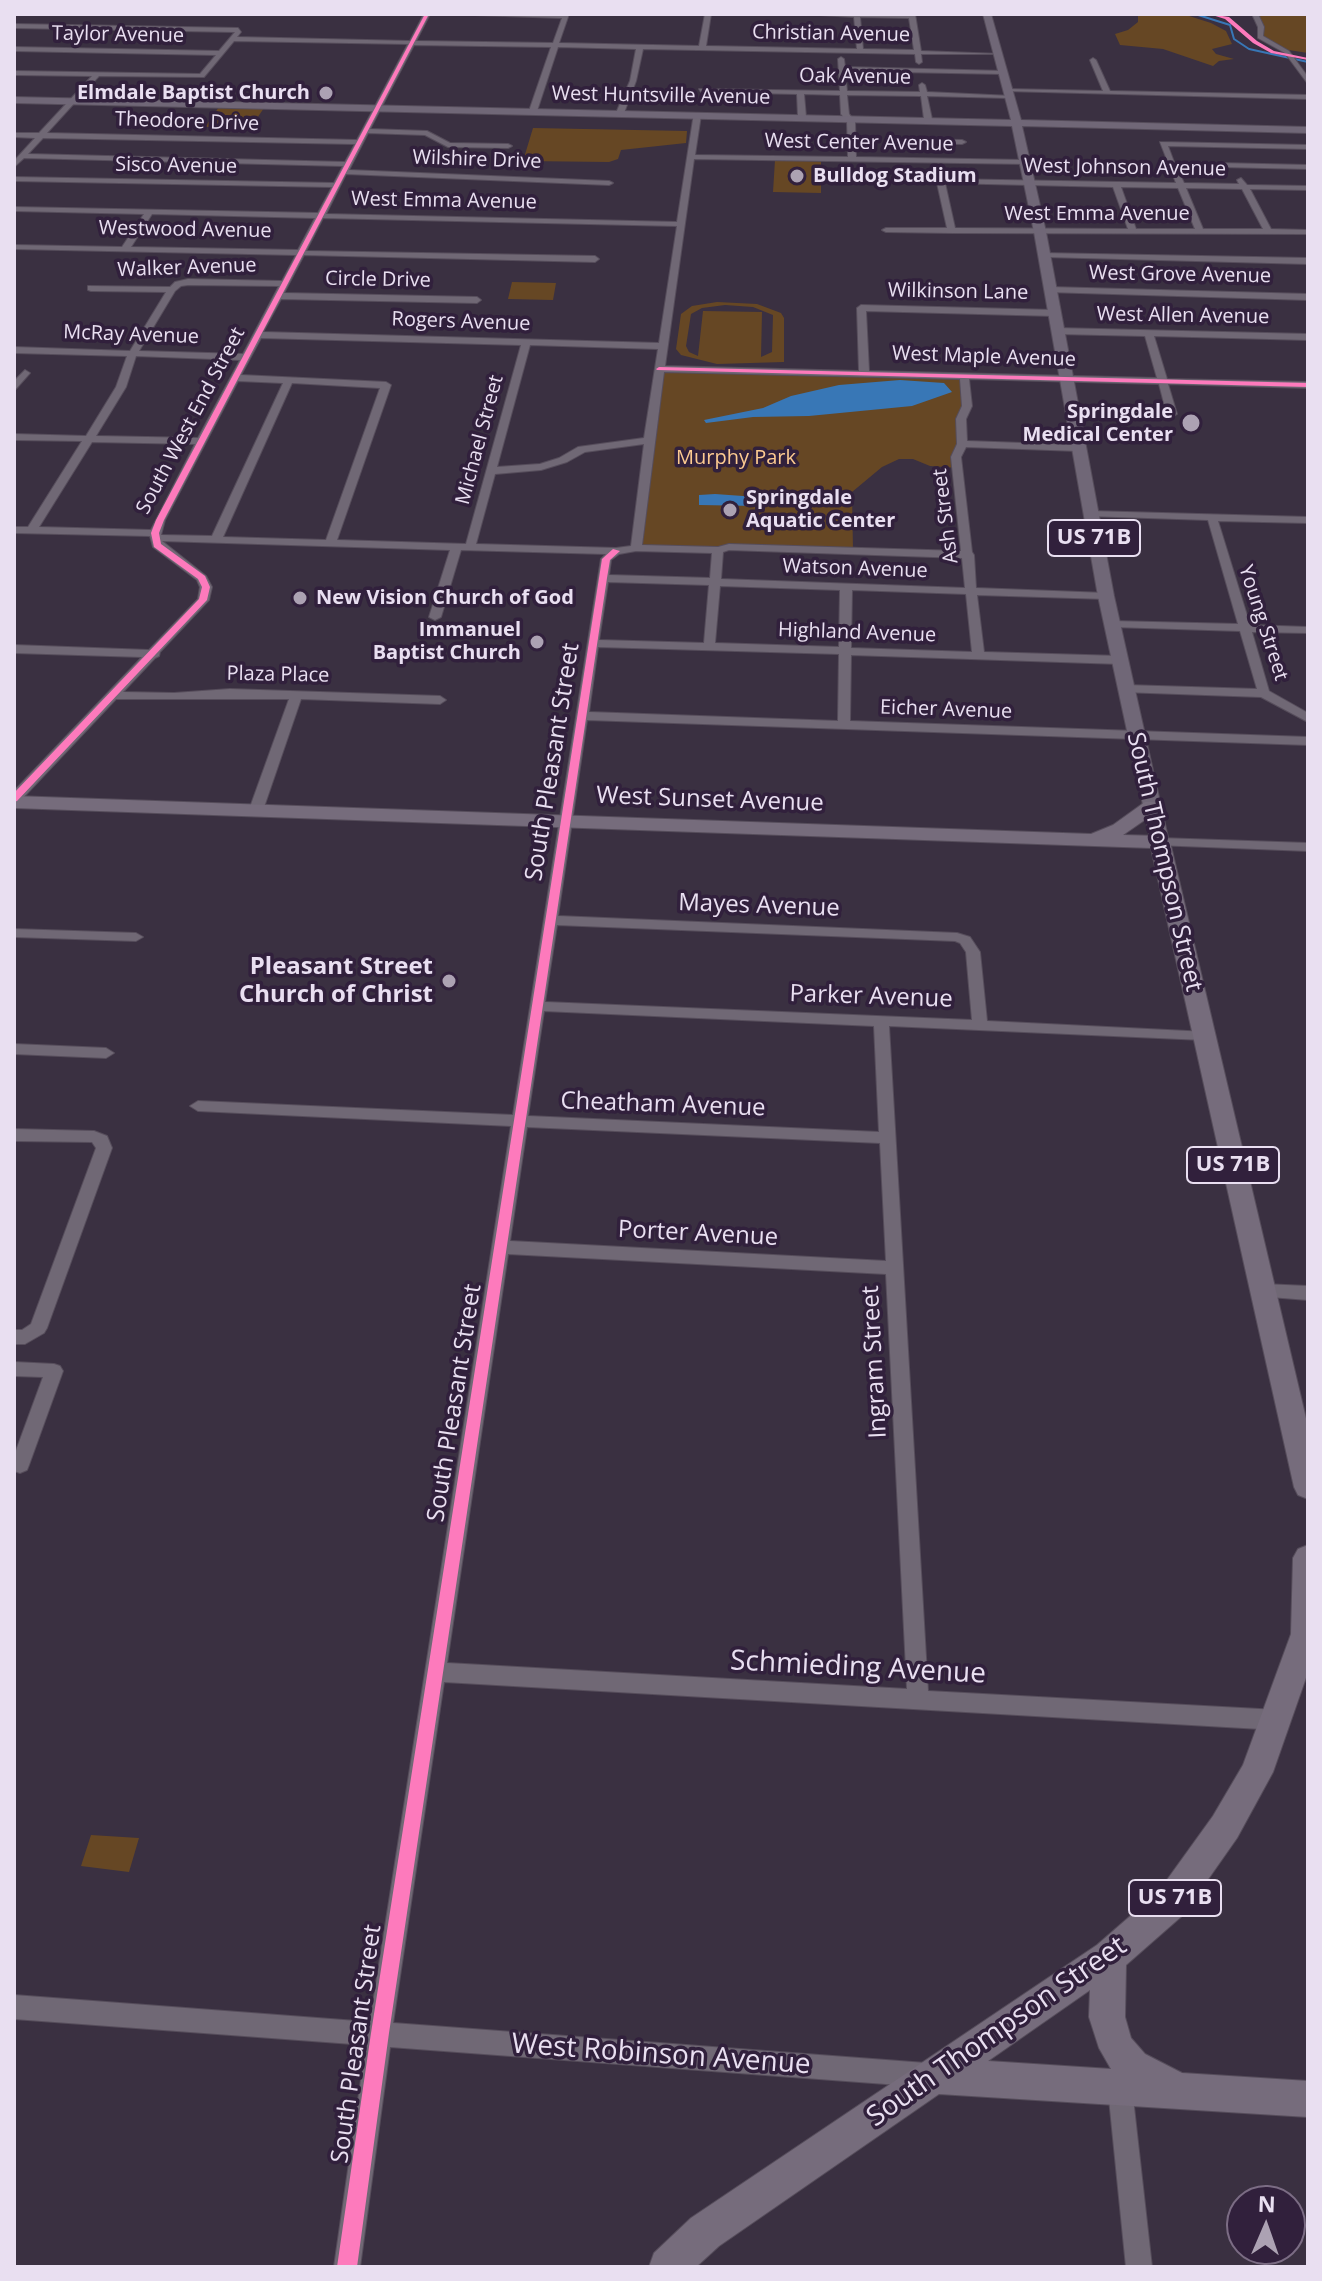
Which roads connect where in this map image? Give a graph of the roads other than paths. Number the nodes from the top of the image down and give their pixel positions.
1 (427, 14) edge
2 (448, 14) edge
3 (708, 14) edge
4 (805, 14) edge
5 (857, 14) edge
6 (987, 14) edge
7 (1255, 14) edge
8 (565, 15) edge
9 (912, 15) edge
10 (170, 21) dead end
11 (14, 26) edge
12 (163, 29) junction
13 (487, 35) dead end
14 (232, 39) junction
15 (412, 43) junction
16 (482, 44) junction
17 (555, 45) junction
18 (640, 47) junction
19 (702, 48) junction
20 (14, 49) edge
21 (841, 50) junction
22 (860, 51) junction
23 (917, 52) junction
24 (221, 53) junction
25 (998, 54) junction
26 (1093, 60) dead end
27 (842, 69) junction
28 (920, 71) junction
29 (1003, 72) junction
30 (14, 73) edge
31 (97, 75) junction
32 (1308, 82) edge
33 (701, 90) dead end
34 (800, 92) junction
35 (843, 93) junction
36 (1107, 93) junction
37 (924, 94) junction
38 (1009, 94) junction
39 (1308, 97) edge
40 (14, 100) edge
41 (71, 101) junction
42 (378, 108) junction
43 (533, 111) junction
44 (620, 113) junction
45 (697, 115) junction
46 (802, 117) junction
47 (848, 118) junction
48 (928, 119) junction
49 (958, 120) junction
50 (1016, 121) junction
51 (1308, 130) edge
52 (366, 131) junction
53 (14, 135) edge
54 (41, 135) junction
55 (1282, 135) dead end
56 (910, 141) dead end
57 (1223, 141) junction
58 (360, 142) junction
59 (962, 142) junction
60 (508, 146) dead end
61 (1288, 146) junction
62 (1308, 147) edge
63 (23, 156) junction
64 (693, 157) junction
65 (852, 159) junction
66 (187, 161) junction
67 (935, 161) junction
68 (966, 161) junction
69 (1025, 162) junction
70 (1173, 164) junction
71 (14, 165) edge
72 (1235, 165) junction
73 (1303, 167) edge
74 (346, 168) junction
75 (14, 179) edge
76 (173, 181) junction
77 (941, 181) junction
78 (609, 183) dead end
79 (1029, 183) junction
80 (1116, 184) junction
81 (337, 185) junction
82 (1182, 185) junction
83 (1308, 185) edge
84 (1244, 186) junction
85 (14, 209) edge
86 (150, 212) junction
87 (320, 216) junction
88 (681, 224) junction
89 (886, 230) dead end
90 (952, 231) junction
91 (1133, 231) junction
92 (1200, 231) junction
93 (1040, 232) junction
94 (1268, 232) junction
95 (1304, 232) edge
96 (1308, 244) edge
97 (14, 247) edge
98 (125, 249) junction
99 (301, 253) junction
100 (1045, 255) junction
101 (595, 259) dead end
102 (1308, 261) edge
103 (284, 284) junction
104 (91, 288) dead end
105 (172, 290) junction
106 (1050, 290) junction
107 (279, 296) junction
108 (1308, 297) edge
109 (477, 300) dead end
110 (1054, 313) junction
111 (1057, 331) junction
112 (1149, 333) junction
113 (258, 335) junction
114 (1308, 337) edge
115 (526, 342) junction
116 (663, 346) junction
117 (14, 350) edge
118 (134, 353) junction
119 (246, 357) junction
120 (659, 369) junction
121 (25, 373) dead end
122 (864, 373) junction
123 (964, 376) junction
124 (235, 378) junction
125 (1066, 379) junction
126 (289, 380) junction
127 (1162, 382) junction
128 (1308, 385) edge
129 (14, 388) edge
130 (1072, 412) junction
131 (14, 437) edge
132 (89, 439) junction
133 (649, 440) junction
134 (201, 441) junction
135 (962, 444) junction
136 (1078, 448) junction
137 (491, 471) junction
138 (1090, 514) junction
139 (1212, 517) junction
140 (1308, 520) edge
141 (14, 530) edge
142 (32, 530) junction
143 (155, 536) junction
144 (190, 539) junction
145 (216, 540) junction
146 (330, 543) junction
147 (456, 547) junction
148 (470, 547) junction
149 (636, 548) junction
150 (718, 550) junction
151 (616, 551) junction
152 (165, 553) junction
153 (969, 555) junction
154 (603, 578) junction
155 (715, 583) junction
156 (846, 587) junction
157 (972, 591) junction
158 (1106, 596) junction
159 (435, 617) dead end
160 (1112, 624) junction
161 (1245, 629) junction
162 (1308, 630) edge
163 (594, 643) junction
164 (709, 647) junction
165 (14, 649) edge
166 (845, 651) junction
167 (155, 654) junction
168 (978, 655) junction
169 (1120, 660) junction
170 (1126, 689) junction
171 (1264, 693) junction
172 (115, 695) junction
173 (296, 695) junction
174 (440, 700) dead end
175 (583, 716) junction
176 (1308, 718) edge
177 (844, 726) junction
178 (1136, 737) junction
179 (1308, 741) edge
180 (14, 800) edge
181 (1152, 806) junction
182 (256, 810) junction
183 (567, 821) junction
184 (1085, 839) junction
185 (1160, 842) junction
186 (1308, 847) edge
187 (551, 920) junction
188 (14, 933) edge
189 (136, 937) dead end
190 (537, 1006) junction
191 (881, 1021) junction
192 (980, 1025) junction
193 (1203, 1035) junction
194 (14, 1049) edge
195 (106, 1053) dead end
196 (198, 1106) dead end
197 (520, 1121) junction
198 (14, 1135) edge
199 (886, 1138) junction
200 (501, 1247) junction
201 (893, 1268) junction
202 (1263, 1291) junction
203 (1308, 1293) edge
204 (14, 1337) edge
205 (14, 1369) edge
206 (20, 1465) dead end
207 (1308, 1487) edge
208 (1308, 1558) edge
209 (1307, 1635) edge
210 (435, 1672) junction
211 (918, 1700) junction
212 (1278, 1720) junction
213 (1109, 1957) junction
214 (14, 2007) edge
215 (380, 2033) junction
216 (938, 2076) junction
217 (1120, 2089) junction
218 (1200, 2093) junction
219 (1308, 2099) edge
220 (347, 2267) edge
221 (668, 2267) edge
222 (1139, 2267) edge

1 - 15 street, South West End Street
2 - 8 street
3 - 19 street
4 - 5 street
5 - 9 street
5 - 22 street
6 - 25 main road, US 71B
7 - 32 street
8 - 17 street
9 - 23 street
10 - 12 street
11 - 12 street
12 - 14 street
13 - 16 street
14 - 15 street, Christian Avenue
14 - 24 street
15 - 16 street, Christian Avenue
15 - 42 street, South West End Street
16 - 17 street, Christian Avenue
17 - 18 street, Christian Avenue
17 - 43 street
18 - 19 street, Christian Avenue
18 - 44 street
19 - 21 street, Christian Avenue
20 - 24 street, Taylor Avenue
21 - 22 street, Christian Avenue
21 - 27 street
22 - 23 street, Christian Avenue
23 - 25 street, Christian Avenue
23 - 28 street
24 - 31 street
25 - 29 main road, US 71B
26 - 36 street
27 - 28 street
27 - 35 street
28 - 29 street
28 - 37 street
29 - 38 main road, US 71B
30 - 31 street
31 - 41 street
33 - 34 street, Oak Avenue
34 - 35 street, Oak Avenue
34 - 46 street
35 - 37 street, Oak Avenue
35 - 47 street
36 - 38 street, Oak Avenue
36 - 39 street, Oak Avenue
37 - 38 street, Oak Avenue
37 - 48 street
38 - 50 main road, US 71B
40 - 41 main road, West Huntsville Avenue
41 - 42 main road, West Huntsville Avenue
41 - 54 street
42 - 43 main road, West Huntsville Avenue
42 - 52 street, South West End Street
43 - 44 main road, West Huntsville Avenue
44 - 45 main road, West Huntsville Avenue
45 - 46 main road, West Huntsville Avenue
45 - 64 street
46 - 47 main road, West Huntsville Avenue
47 - 48 main road, West Huntsville Avenue
47 - 65 street
48 - 49 main road, West Huntsville Avenue
49 - 50 main road, West Huntsville Avenue
49 - 59 street
50 - 51 main road, West Huntsville Avenue
50 - 69 main road, US 71B
52 - 58 street, South West End Street
52 - 60 street
53 - 54 street, Theodore Drive
54 - 58 street, Theodore Drive
54 - 63 street
55 - 61 street
56 - 59 street
57 - 61 street
57 - 70 street
57 - 72 street
58 - 74 street, South West End Street
59 - 68 street
61 - 62 street
61 - 73 street
63 - 66 street, Wilshire Drive
63 - 71 street
64 - 65 street, West Center Avenue
64 - 88 street
65 - 67 street, West Center Avenue
66 - 74 street, Wilshire Drive
66 - 76 street
67 - 68 street, West Center Avenue
67 - 77 street
68 - 69 street, West Center Avenue
69 - 79 main road, US 71B
70 - 72 street
70 - 82 street
72 - 73 street
72 - 84 street
73 - 83 street
74 - 78 street, Wilshire Drive
74 - 81 street, South West End Street
75 - 76 street, Sisco Avenue
76 - 81 street, Sisco Avenue
77 - 79 street, West Johnson Avenue
77 - 90 street
79 - 80 street, West Johnson Avenue
79 - 93 main road, US 71B
80 - 82 street, West Johnson Avenue
80 - 91 street
81 - 87 street, South West End Street
82 - 84 street, West Johnson Avenue
82 - 92 street
83 - 84 street, West Johnson Avenue
84 - 94 street
85 - 86 street, West Emma Avenue
86 - 87 street, West Emma Avenue
86 - 98 street
87 - 88 street, West Emma Avenue
87 - 99 street, South West End Street
88 - 116 street
89 - 90 street, West Emma Avenue
90 - 93 street, West Emma Avenue
91 - 92 street, West Emma Avenue
91 - 93 street, West Emma Avenue
92 - 94 street, West Emma Avenue
93 - 100 main road, South Thompson Street / US 71B
94 - 95 street, West Emma Avenue
95 - 96 street
97 - 98 street, Westwood Avenue
98 - 99 street, Westwood Avenue
99 - 101 street, Westwood Avenue
99 - 103 street, South West End Street
100 - 102 street
100 - 106 main road, South Thompson Street / US 71B
103 - 105 street, Walker Avenue
103 - 107 street, South West End Street
104 - 105 street, Walker Avenue
105 - 118 street
106 - 108 street, West Grove Avenue
106 - 110 main road, South Thompson Street / US 71B
107 - 109 street, Circle Drive
107 - 113 street, South West End Street
110 - 111 main road, South Thompson Street / US 71B
110 - 122 street, Wilkinson Lane
111 - 112 street, West Allen Avenue
111 - 125 main road, South Thompson Street / US 71B
112 - 114 street, West Allen Avenue
112 - 127 street
113 - 115 street, Rogers Avenue
113 - 119 street, South West End Street
115 - 116 street, Rogers Avenue
115 - 137 street, Michael Street
116 - 120 street
117 - 118 street, McRay Avenue
118 - 119 street, McRay Avenue
118 - 132 street
119 - 124 street, South West End Street
120 - 122 street, West Maple Avenue
120 - 133 street
121 - 129 street
122 - 123 street, West Maple Avenue
123 - 125 street, West Maple Avenue
123 - 135 street, Ash Street
124 - 126 street
124 - 134 street, South West End Street
125 - 127 street, West Maple Avenue
125 - 130 main road, South Thompson Street / US 71B
126 - 145 street
126 - 146 street
127 - 128 street, West Maple Avenue
127 - 130 street
130 - 136 main road, South Thompson Street / US 71B
131 - 132 street
132 - 134 street
132 - 142 street
133 - 137 street
133 - 149 street
134 - 143 street, South West End Street
135 - 136 street
135 - 153 street, Ash Street
136 - 138 main road, South Thompson Street / US 71B
137 - 148 street, Michael Street
138 - 139 street
138 - 158 main road, South Thompson Street / US 71B
139 - 140 street
139 - 161 street, Young Street
141 - 142 street
142 - 143 street
143 - 144 street
143 - 152 street, South West End Street
144 - 145 street
144 - 152 street
145 - 146 street
146 - 147 street
147 - 148 street
147 - 159 street
148 - 151 street
149 - 150 street
149 - 151 street
150 - 153 street
150 - 155 street
151 - 154 street, South Pleasant Street
152 - 167 street, South West End Street
153 - 157 street, Ash Street
154 - 155 street, Watson Avenue
154 - 163 street, South Pleasant Street
155 - 156 street, Watson Avenue
155 - 164 street
156 - 157 street, Watson Avenue
156 - 166 street
157 - 158 street, Watson Avenue
157 - 168 street, Ash Street
158 - 160 main road, South Thompson Street / US 71B
160 - 161 street
160 - 169 main road, South Thompson Street / US 71B
161 - 162 street
161 - 171 street, Young Street
163 - 164 street, Highland Avenue
163 - 175 street, South Pleasant Street
164 - 166 street, Highland Avenue
165 - 167 street
166 - 168 street, Highland Avenue
166 - 177 street
167 - 172 street, South West End Street
168 - 169 street, Highland Avenue
169 - 170 main road, South Thompson Street / US 71B
170 - 171 street
170 - 178 main road, South Thompson Street / US 71B
171 - 176 street, Young Street
172 - 173 street, Plaza Place
172 - 180 street, South West End Street
173 - 174 street, Plaza Place
173 - 182 street
175 - 177 street, Eicher Avenue
175 - 183 street, South Pleasant Street
177 - 178 street, Eicher Avenue
178 - 179 street, Eicher Avenue
178 - 181 main road, South Thompson Street / US 71B
180 - 182 highway, West Sunset Avenue
181 - 184 highway
181 - 185 main road, South Thompson Street / US 71B
182 - 183 highway, West Sunset Avenue
183 - 184 highway, West Sunset Avenue
183 - 187 street, South Pleasant Street
184 - 185 highway, West Sunset Avenue
185 - 186 street, West Sunset Avenue
185 - 193 highway, South Thompson Street / US 71B
187 - 190 street, South Pleasant Street
187 - 192 street, Mayes Avenue
188 - 189 street
190 - 191 street, Parker Avenue
190 - 197 street, South Pleasant Street
191 - 192 street, Parker Avenue
191 - 199 street, Ingram Street
192 - 193 street, Parker Avenue
193 - 202 highway, South Thompson Street / US 71B
194 - 195 street
196 - 197 street, Cheatham Avenue
197 - 199 street, Cheatham Avenue
197 - 200 street, South Pleasant Street
198 - 204 street
199 - 201 street, Ingram Street
200 - 201 street, Porter Avenue
200 - 210 street, South Pleasant Street
201 - 211 street, Ingram Street
202 - 203 street
202 - 207 highway, South Thompson Street / US 71B
205 - 206 street
208 - 209 highway, South Thompson Street / US 71B
209 - 212 highway, South Thompson Street / US 71B
210 - 211 street, Schmieding Avenue
210 - 215 street, South Pleasant Street
211 - 212 street, Schmieding Avenue
212 - 213 highway, South Thompson Street / US 71B
213 - 216 highway, South Thompson Street / US 71B
213 - 218 highway
214 - 215 street, West Robinson Avenue
215 - 216 street, West Robinson Avenue
215 - 220 street, South Pleasant Street
216 - 217 highway, West Robinson Avenue
216 - 221 highway, South Thompson Street / US 71B
217 - 218 highway, West Robinson Avenue
217 - 222 street
218 - 219 highway, West Robinson Avenue

